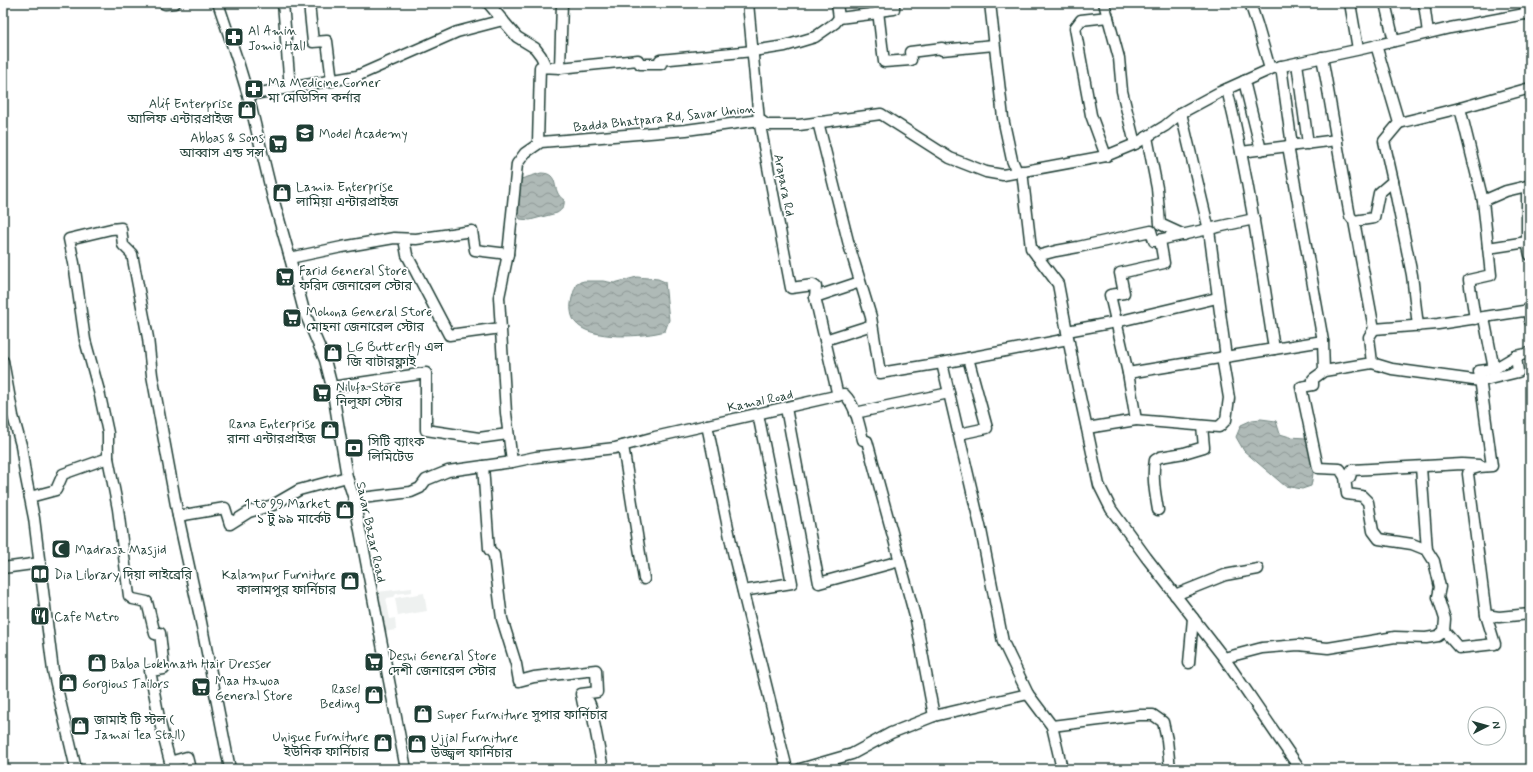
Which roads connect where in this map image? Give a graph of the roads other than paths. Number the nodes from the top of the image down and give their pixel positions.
1 (162, 3) edge
2 (175, 3) edge
3 (218, 3) edge
4 (283, 3) edge
5 (309, 3) edge
6 (488, 3) edge
7 (562, 3) edge
8 (748, 3) edge
9 (837, 3) edge
10 (894, 3) edge
11 (990, 3) edge
12 (1104, 3) edge
13 (1250, 3) edge
14 (1350, 3) edge
15 (1385, 3) edge
16 (1424, 3) edge
17 (1525, 3) edge
18 (879, 14) junction
19 (1528, 14) edge
20 (1108, 17) junction
21 (839, 18) junction
22 (503, 20) junction
23 (1428, 33) junction
24 (1394, 41) junction
25 (994, 45) junction
26 (1376, 45) junction
27 (1358, 50) junction
28 (753, 52) junction
29 (1322, 57) junction
30 (1296, 63) junction
31 (1281, 66) junction
32 (546, 67) junction
33 (560, 68) junction
34 (1270, 69) junction
35 (332, 81) junction
36 (1244, 81) junction
37 (290, 88) junction
38 (1530, 88) edge
39 (1227, 89) junction
40 (248, 95) junction
41 (1460, 108) junction
42 (1181, 113) junction
43 (759, 120) junction
44 (818, 122) junction
45 (1399, 123) junction
46 (1147, 137) junction
47 (1337, 140) junction
48 (538, 143) junction
49 (1135, 144) junction
50 (1308, 144) junction
51 (1290, 146) junction
52 (1261, 150) junction
53 (1241, 152) junction
54 (1106, 156) junction
55 (1019, 172) junction
56 (1392, 181) junction
57 (1529, 186) edge
58 (1483, 201) junction
59 (1254, 219) junction
60 (1354, 221) junction
61 (1208, 230) junction
62 (1184, 235) junction
63 (404, 239) junction
64 (1160, 240) junction
65 (1527, 242) junction
66 (1488, 248) junction
67 (508, 254) junction
68 (1530, 255) edge
69 (1037, 256) junction
70 (290, 258) junction
71 (860, 282) junction
72 (815, 297) junction
73 (1217, 298) junction
74 (1529, 311) edge
75 (1480, 318) junction
76 (1116, 322) junction
77 (1530, 322) edge
78 (872, 325) junction
79 (1418, 326) junction
80 (501, 328) junction
81 (1374, 328) junction
82 (1068, 335) junction
83 (825, 340) junction
84 (1323, 341) junction
85 (1274, 349) junction
86 (1530, 353) edge
87 (1516, 356) junction
88 (1224, 357) junction
89 (968, 358) junction
90 (3, 361) edge
91 (942, 363) junction
92 (1372, 363) junction
93 (1494, 369) junction
94 (1324, 371) junction
95 (1128, 373) junction
96 (1481, 382) junction
97 (332, 387) junction
98 (949, 393) junction
99 (838, 396) junction
100 (786, 408) junction
101 (855, 413) junction
102 (758, 414) junction
103 (1136, 420) junction
104 (707, 425) junction
105 (1202, 426) junction
106 (1087, 428) junction
107 (508, 434) junction
108 (959, 434) junction
109 (623, 446) junction
110 (108, 458) junction
111 (512, 462) junction
112 (483, 466) junction
113 (1492, 466) junction
114 (1421, 467) junction
115 (1344, 477) junction
116 (347, 478) junction
117 (30, 497) junction
118 (354, 499) junction
119 (1158, 510) dead end
120 (178, 516) junction
121 (1427, 550) junction
122 (900, 561) junction
123 (40, 564) junction
124 (3, 568) edge
125 (1258, 569) dead end
126 (644, 579) dead end
127 (743, 591) junction
128 (1175, 595) junction
129 (1530, 614) edge
130 (1486, 616) junction
131 (1193, 618) junction
132 (1444, 631) junction
133 (1224, 658) junction
134 (1189, 663) dead end
135 (1028, 694) junction
136 (934, 716) junction
137 (1052, 726) junction
138 (76, 769) edge
139 (190, 769) edge
140 (230, 769) edge
141 (406, 769) edge
142 (603, 769) edge
143 (787, 769) edge
144 (800, 769) edge
145 (1062, 769) edge
146 (1170, 769) edge
147 (1300, 769) edge

1 - 2 street
3 - 40 street, Savar Bazar Road
4 - 37 street
5 - 35 street
6 - 22 street
7 - 33 street
8 - 28 street, Arapara Rd
9 - 21 street
10 - 18 street
11 - 25 street
12 - 20 street
13 - 34 street
14 - 27 street
15 - 24 street
16 - 23 street
17 - 19 street
18 - 21 street
18 - 25 street
19 - 23 street, Badda Bhatpara Rd, Savar Union
20 - 49 street
20 - 54 street
21 - 28 street
22 - 32 street
22 - 35 street
23 - 24 street, Badda Bhatpara Rd, Savar Union
24 - 26 street, Badda Bhatpara Rd, Savar Union
25 - 55 street
26 - 27 street, Badda Bhatpara Rd, Savar Union
26 - 45 street
27 - 29 street, Badda Bhatpara Rd, Savar Union
28 - 33 street
28 - 43 street, Arapara Rd
29 - 30 street, Badda Bhatpara Rd, Savar Union
29 - 47 street
30 - 31 street, Badda Bhatpara Rd, Savar Union
30 - 50 street
31 - 34 street, Badda Bhatpara Rd, Savar Union
31 - 51 street
32 - 33 street
32 - 48 street
34 - 36 street, Badda Bhatpara Rd, Savar Union
35 - 37 street
36 - 39 street, Badda Bhatpara Rd, Savar Union
36 - 52 street
37 - 40 street
38 - 41 street
39 - 42 street, Badda Bhatpara Rd, Savar Union
39 - 53 street
40 - 70 street, Savar Bazar Road
41 - 45 street
41 - 58 street
42 - 46 street, Badda Bhatpara Rd, Savar Union
42 - 61 street
43 - 44 street, Badda Bhatpara Rd, Savar Union
43 - 48 street, Badda Bhatpara Rd, Savar Union
43 - 72 street, Arapara Rd
44 - 55 street, Badda Bhatpara Rd, Savar Union
44 - 71 street
45 - 56 street
46 - 49 street, Badda Bhatpara Rd, Savar Union
46 - 62 street
47 - 50 street
47 - 60 street
48 - 67 street
49 - 54 street, Badda Bhatpara Rd, Savar Union
50 - 51 street
51 - 52 street
51 - 84 street
52 - 53 street
53 - 59 street
54 - 55 street, Badda Bhatpara Rd, Savar Union
55 - 69 street
56 - 60 street
56 - 79 street
57 - 58 street
57 - 65 street
58 - 66 street
59 - 61 street
59 - 85 street
60 - 81 street
61 - 62 street
61 - 73 street
62 - 64 street
63 - 67 street
63 - 70 street
63 - 80 street
64 - 69 street
64 - 76 street
65 - 66 street
65 - 68 street
66 - 75 street
67 - 80 street
69 - 82 street
70 - 97 street, Savar Bazar Road
71 - 72 street
71 - 78 street
72 - 83 street
73 - 76 street
73 - 88 street
74 - 75 street
74 - 77 street
75 - 79 street
75 - 93 street
76 - 82 street
76 - 95 street
78 - 83 street
78 - 91 street
79 - 81 street
80 - 107 street
81 - 92 street
82 - 89 street
82 - 106 street
83 - 99 street
84 - 85 street
84 - 94 street
85 - 88 street
86 - 87 street
87 - 93 street
87 - 96 street
88 - 95 street
88 - 105 street
89 - 91 street
89 - 108 street
90 - 117 street
91 - 98 street
92 - 94 street
92 - 96 street
93 - 96 street
94 - 115 street
95 - 103 street
96 - 113 street
97 - 107 street
97 - 116 street, Savar Bazar Road
98 - 101 street
98 - 108 street
99 - 100 street, Kamal Road
99 - 101 street
100 - 102 street, Kamal Road
100 - 122 street
101 - 122 street
102 - 104 street, Kamal Road
102 - 127 street
103 - 105 street
103 - 106 street
104 - 109 street, Kamal Road
104 - 127 street
105 - 119 street
106 - 128 street
107 - 111 street
108 - 135 street
109 - 111 street, Kamal Road
109 - 126 street
110 - 117 street
110 - 120 street
110 - 139 street
111 - 112 street, Kamal Road
112 - 118 street, Kamal Road
112 - 142 street
113 - 114 street
113 - 130 street
114 - 115 street
114 - 121 street
115 - 121 street
116 - 118 street, Savar Bazar Road
116 - 120 street
117 - 123 street
118 - 141 street, Savar Bazar Road
120 - 140 street
121 - 132 street
122 - 136 street
123 - 124 street
123 - 138 street
125 - 128 street
127 - 143 street
128 - 131 street
129 - 130 street
130 - 132 street
131 - 133 street
131 - 134 street
132 - 133 street
133 - 147 street
135 - 136 street
135 - 137 street
136 - 144 street
137 - 145 street
137 - 146 street

